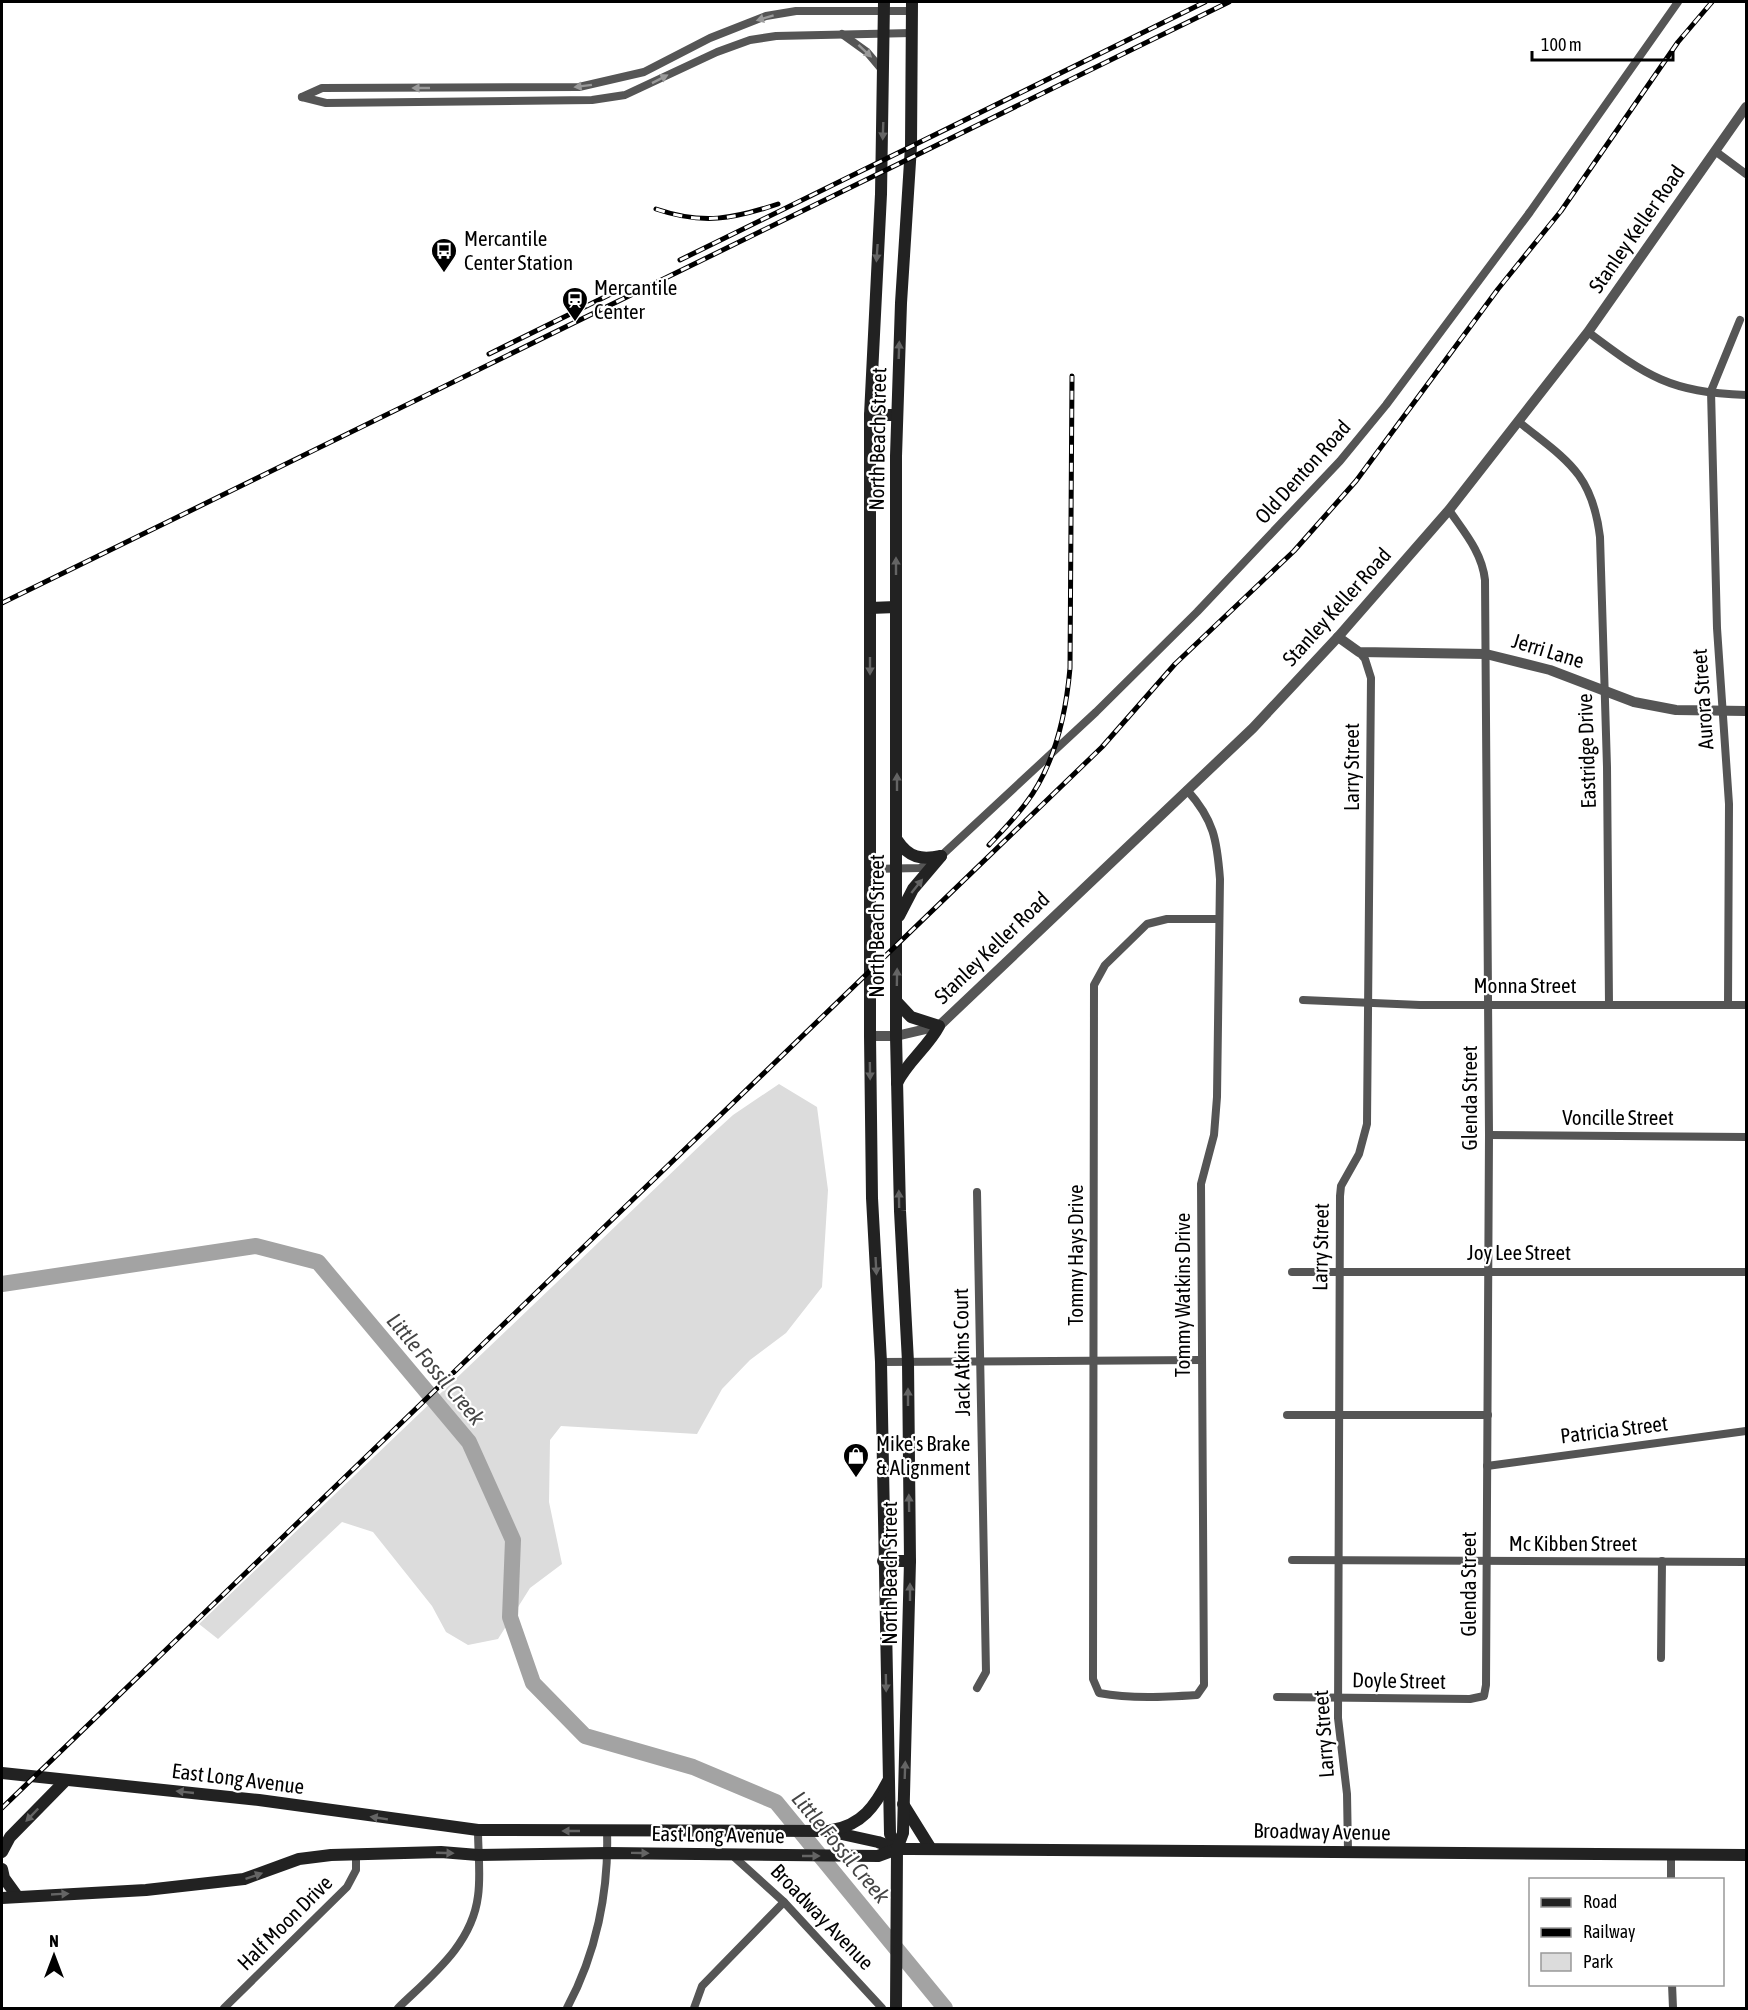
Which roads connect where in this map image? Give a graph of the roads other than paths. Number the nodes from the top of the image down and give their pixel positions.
1 (856, 2) edge
2 (1678, 2) edge
3 (884, 6) edge
4 (912, 6) edge
5 (843, 10) junction
6 (884, 33) junction
7 (912, 33) junction
8 (841, 34) junction
9 (884, 73) junction
10 (1746, 107) edge
11 (1715, 151) junction
12 (1746, 174) edge
13 (1740, 320) dead end
14 (1588, 332) junction
15 (1711, 391) junction
16 (1746, 394) edge
17 (870, 415) junction
18 (896, 415) junction
19 (1519, 422) junction
20 (1449, 510) junction
21 (896, 607) junction
22 (870, 608) junction
23 (1338, 637) junction
24 (1359, 652) junction
25 (1486, 654) junction
26 (1604, 690) junction
27 (1722, 711) junction
28 (1746, 711) edge
29 (1187, 790) junction
30 (897, 840) junction
31 (941, 856) junction
32 (870, 869) junction
33 (897, 869) junction
34 (1218, 919) junction
35 (897, 920) junction
36 (1303, 1000) dead end
37 (897, 1002) junction
38 (1369, 1003) junction
39 (1488, 1003) junction
40 (1608, 1005) junction
41 (1728, 1005) junction
42 (1746, 1005) edge
43 (939, 1026) junction
44 (870, 1036) junction
45 (896, 1036) junction
46 (897, 1084) junction
47 (1489, 1135) junction
48 (1746, 1137) edge
49 (977, 1192) dead end
50 (1488, 1271) junction
51 (1292, 1272) dead end
52 (1338, 1272) junction
53 (1746, 1272) edge
54 (1200, 1360) junction
55 (881, 1362) junction
56 (908, 1362) junction
57 (981, 1363) junction
58 (1095, 1363) junction
59 (1287, 1415) dead end
60 (1338, 1415) junction
61 (1488, 1415) junction
62 (1746, 1431) edge
63 (1487, 1466) junction
64 (1338, 1558) junction
65 (1292, 1560) dead end
66 (883, 1561) junction
67 (910, 1561) junction
68 (1662, 1561) junction
69 (1488, 1562) junction
70 (1746, 1562) edge
71 (1661, 1658) dead end
72 (1093, 1679) joint
73 (977, 1688) dead end
74 (1484, 1696) joint
75 (1277, 1697) dead end
76 (1338, 1698) junction
77 (2, 1773) edge
78 (66, 1780) junction
79 (889, 1780) junction
80 (903, 1804) junction
81 (478, 1830) junction
82 (607, 1831) junction
83 (828, 1831) junction
84 (897, 1849) junction
85 (931, 1849) junction
86 (1348, 1851) junction
87 (2, 1852) edge
88 (608, 1853) junction
89 (356, 1854) junction
90 (1671, 1854) junction
91 (478, 1855) junction
92 (732, 1855) junction
93 (1746, 1855) edge
94 (2, 1869) edge
95 (1671, 1878) edge
96 (17, 1896) junction
97 (2, 1898) edge
98 (783, 1902) junction
99 (1672, 1986) edge
100 (224, 2008) edge
101 (399, 2008) edge
102 (568, 2008) edge
103 (694, 2008) edge
104 (882, 2008) edge
105 (896, 2008) edge
106 (1673, 2008) edge

1 - 5 street
2 - 31 street, Old Denton Road
3 - 4 street
3 - 5 street
3 - 6 main road, North Beach Street
4 - 7 main road, North Beach Street
5 -> 8 street
6 - 7 street
6 - 8 street
6 - 9 main road, North Beach Street
18 -> 7 main road, North Beach Street
8 -> 9 street
9 -> 17 main road, North Beach Street
10 - 11 street, Stanley Keller Road
11 - 12 street
11 - 14 street, Stanley Keller Road
13 - 15 street
14 - 15 street
14 - 19 street, Stanley Keller Road
15 - 16 street
15 - 27 street, Aurora Street
17 - 18 main road
17 - 22 main road, North Beach Street
21 -> 18 main road, North Beach Street
19 - 20 street, Stanley Keller Road
19 - 26 street, Eastridge Drive
20 - 23 street, Stanley Keller Road
20 - 25 street, Glenda Street
21 - 22 main road
30 -> 21 main road, North Beach Street
22 -> 32 main road, North Beach Street
23 - 24 street
23 - 29 street, Stanley Keller Road
24 - 25 street, Jerri Lane
24 - 38 street, Larry Street
25 - 26 street, Jerri Lane
25 - 39 street, Glenda Street
26 - 27 street, Jerri Lane
26 - 40 street, Eastridge Drive
27 - 28 street, Jerri Lane
27 - 41 street, Aurora Street
29 - 34 street, Tommy Watkins Drive
29 - 43 street, Stanley Keller Road
30 - 31 main road
30 - 33 main road, North Beach Street
31 - 33 street, Old Denton Road
35 -> 31 main road
32 - 33 street, Old Denton Road
32 - 44 main road, North Beach Street
33 - 35 main road, North Beach Street
34 - 54 street, Tommy Watkins Drive
34 - 58 street, Tommy Hays Drive
37 -> 35 main road, North Beach Street
36 - 38 street, Monna Street
37 - 43 main road
37 - 45 main road, North Beach Street
38 - 39 street, Monna Street
38 - 52 street, Larry Street
39 - 40 street, Monna Street
39 - 47 street, Glenda Street
40 - 41 street, Monna Street
41 - 42 street, Monna Street
43 - 45 street, Stanley Keller Road
43 - 46 main road
44 - 45 street, Stanley Keller Road
44 -> 55 main road, North Beach Street
45 - 46 main road, North Beach Street
56 -> 46 main road, North Beach Street
47 - 48 street, Voncille Street
47 - 50 street, Glenda Street
49 - 57 street, Jack Atkins Court
50 - 52 street, Joy Lee Street
50 - 53 street, Joy Lee Street
50 - 61 street, Glenda Street
51 - 52 street, Joy Lee Street
52 - 60 street, Larry Street
54 - 58 street
54 - 72 street, Tommy Watkins Drive
55 - 56 street
55 - 66 main road, North Beach Street
56 - 57 street
67 -> 56 main road, North Beach Street
57 - 58 street
57 - 73 street, Jack Atkins Court
58 - 72 street, Tommy Hays Drive
59 - 60 street
60 - 61 street
60 - 64 street, Larry Street
61 - 63 street, Glenda Street
62 - 63 street, Patricia Street
63 - 69 street, Glenda Street
64 - 65 street, Mc Kibben Street
64 - 69 street, Mc Kibben Street
64 - 76 street, Larry Street
66 - 67 main road
66 -> 79 main road, North Beach Street
80 -> 67 main road, North Beach Street
68 - 69 street, Mc Kibben Street
68 - 70 street, Mc Kibben Street
68 - 71 street
69 - 74 street, Glenda Street
74 - 76 street, Doyle Street
75 - 76 street, Doyle Street
76 - 86 street, Larry Street
77 - 78 main road, East Long Avenue
81 -> 78 main road, East Long Avenue
78 -> 87 main road
79 - 83 main road
79 - 84 main road, North Beach Street
80 - 84 main road, North Beach Street
80 - 85 main road
82 -> 81 main road, East Long Avenue
81 - 91 street
82 - 83 main road, East Long Avenue
82 - 88 street
83 - 84 main road, East Long Avenue
84 - 85 main road, Broadway Avenue
92 -> 84 main road, East Long Avenue
84 - 105 main road, North Beach Street
85 - 86 main road, Broadway Avenue
86 - 90 main road, Broadway Avenue
88 - 91 main road, East Long Avenue
88 -> 92 main road, East Long Avenue
88 - 102 street
89 -> 91 main road, East Long Avenue
96 -> 89 main road, East Long Avenue
89 - 100 street, Half Moon Drive
90 - 93 main road, Broadway Avenue
90 - 95 street
91 - 101 street
92 - 98 street, Broadway Avenue
94 - 96 main road
96 - 97 main road, East Long Avenue
98 - 103 street
98 - 104 street, Broadway Avenue
99 - 106 street

